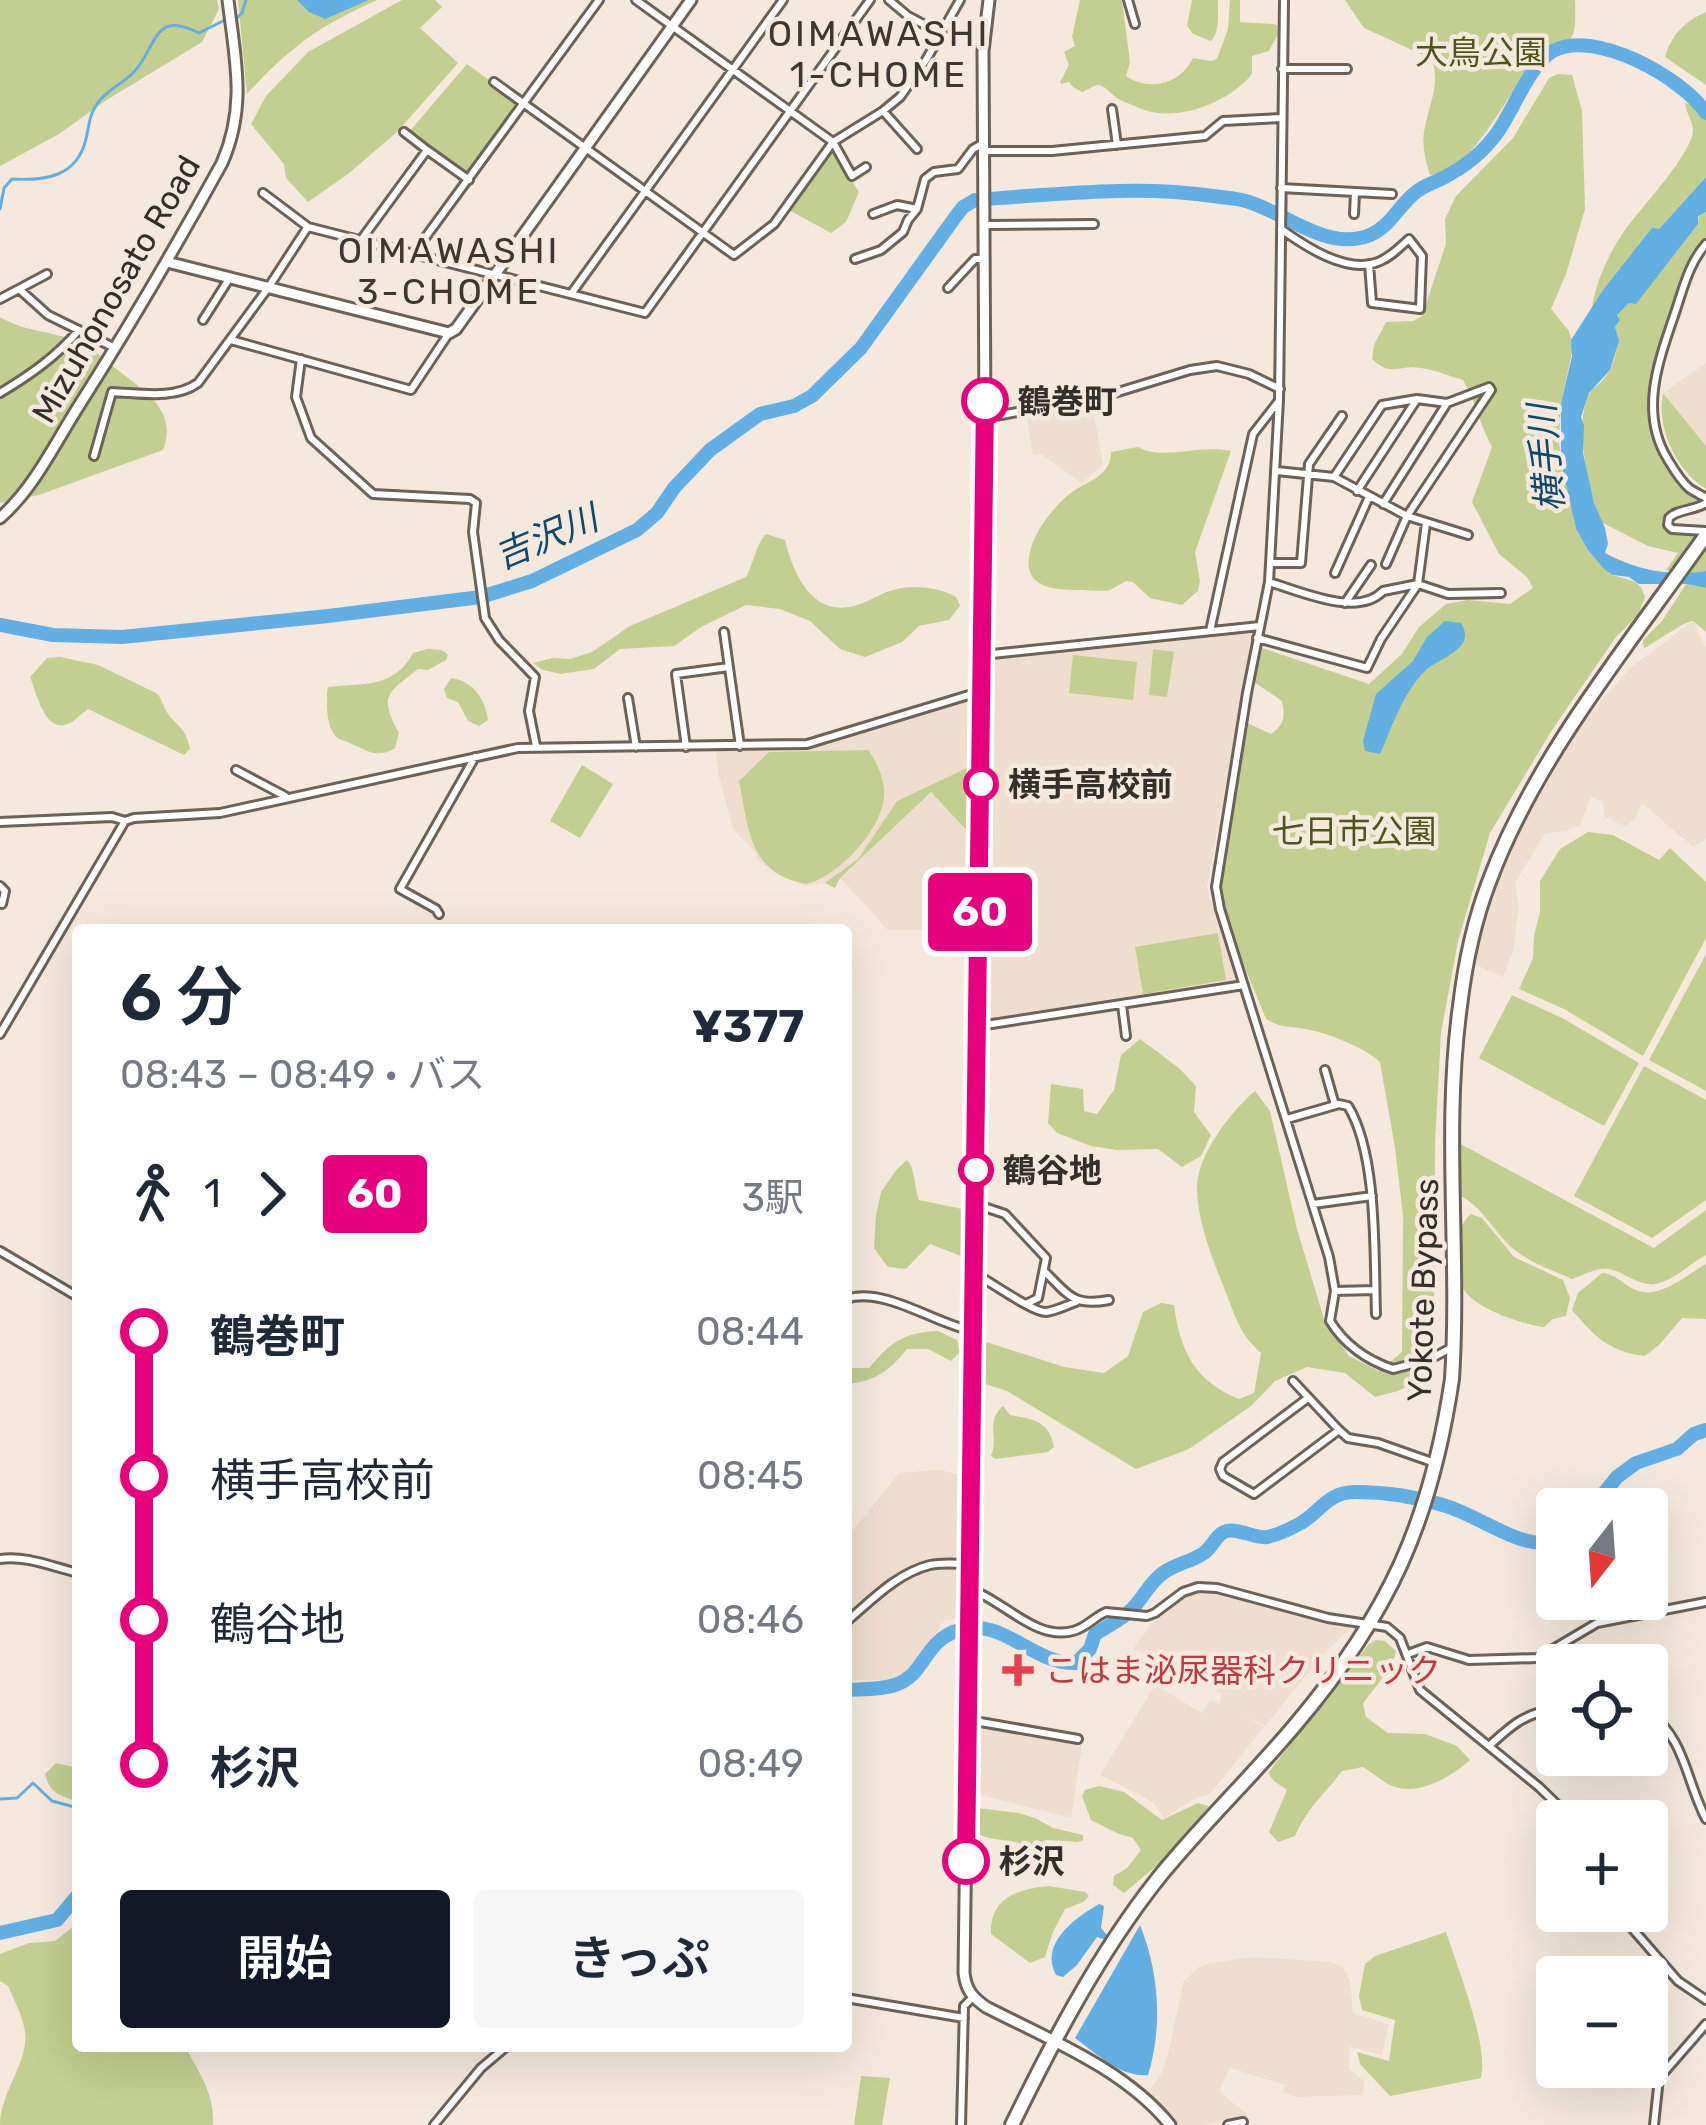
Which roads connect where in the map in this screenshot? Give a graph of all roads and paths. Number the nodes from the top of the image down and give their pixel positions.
1 (228, 0) edge
2 (599, 0) edge
3 (636, 0) edge
4 (691, 0) edge
5 (782, 0) edge
6 (870, 0) edge
7 (889, 0) edge
8 (960, 0) edge
9 (989, 0) edge
10 (1128, 0) edge
11 (1284, 0) edge
12 (1135, 24) dead end
13 (672, 26) junction
14 (940, 33) junction
15 (733, 69) junction
16 (1282, 69) junction
17 (1346, 69) dead end
18 (494, 82) dead end
19 (525, 103) junction
20 (1112, 109) dead end
21 (790, 111) junction
22 (884, 111) junction
23 (1281, 118) junction
24 (404, 132) dead end
25 (833, 142) junction
26 (1117, 145) junction
27 (985, 146) junction
28 (585, 147) junction
29 (916, 149) dead end
30 (427, 150) junction
31 (866, 167) dead end
32 (469, 180) junction
33 (1281, 188) junction
34 (646, 189) junction
35 (1354, 192) junction
36 (263, 194) dead end
37 (1392, 194) dead end
38 (917, 209) junction
39 (873, 214) dead end
40 (1354, 214) dead end
41 (1094, 224) dead end
42 (986, 225) junction
43 (308, 227) junction
44 (1281, 229) junction
45 (704, 230) junction
46 (361, 240) junction
47 (1706, 244) edge
48 (414, 253) junction
49 (855, 259) dead end
50 (985, 259) junction
51 (167, 262) junction
52 (1369, 264) junction
53 (46, 274) dead end
54 (494, 274) junction
55 (230, 279) junction
56 (268, 288) junction
57 (948, 288) dead end
58 (19, 289) junction
59 (571, 294) junction
60 (0, 299) edge
61 (203, 320) dead end
62 (79, 330) junction
63 (449, 333) junction
64 (230, 340) junction
65 (115, 348) junction
66 (301, 359) junction
67 (1280, 389) junction
68 (0, 392) edge
69 (1417, 399) junction
70 (1280, 400) junction
71 (1448, 403) junction
72 (1342, 416) dead end
73 (985, 418) junction
74 (94, 456) dead end
75 (1277, 471) junction
76 (1308, 474) junction
77 (1334, 477) junction
78 (1357, 491) junction
79 (1369, 497) junction
80 (1706, 500) edge
81 (1383, 504) junction
82 (1407, 516) junction
83 (0, 518) edge
84 (1426, 523) junction
85 (1706, 533) edge
86 (1468, 535) dead end
87 (1270, 563) junction
88 (1386, 564) dead end
89 (1371, 565) dead end
90 (1335, 573) dead end
91 (1269, 583) junction
92 (1418, 584) junction
93 (1502, 592) dead end
94 (1345, 603) junction
95 (1260, 626) junction
96 (1210, 631) junction
97 (724, 632) dead end
98 (1257, 638) junction
99 (982, 655) junction
100 (729, 668) junction
101 (982, 691) junction
102 (628, 698) dead end
103 (536, 746) junction
104 (740, 746) junction
105 (636, 747) junction
106 (686, 747) junction
107 (475, 757) junction
108 (236, 770) dead end
109 (288, 798) junction
110 (125, 821) junction
111 (0, 822) edge
112 (0, 886) edge
113 (2, 904) edge
114 (439, 914) dead end
115 (1244, 985) junction
116 (1122, 1005) junction
117 (979, 1026) junction
118 (0, 1034) edge
119 (1126, 1036) dead end
120 (1325, 1070) dead end
121 (1335, 1105) junction
122 (1287, 1119) junction
123 (1372, 1196) junction
124 (975, 1204) junction
125 (1313, 1204) junction
126 (0, 1251) edge
127 (1044, 1271) junction
128 (974, 1273) junction
129 (1375, 1290) junction
130 (1335, 1291) junction
131 (72, 1293) edge
132 (852, 1297) edge
133 (1108, 1300) dead end
134 (1076, 1301) junction
135 (1026, 1304) junction
136 (1376, 1314) dead end
137 (973, 1331) junction
138 (1454, 1346) junction
139 (1293, 1381) dead end
140 (1308, 1398) junction
141 (1339, 1430) junction
142 (1436, 1463) junction
143 (0, 1559) edge
144 (970, 1564) junction
145 (72, 1572) edge
146 (970, 1589) junction
147 (1706, 1602) edge
148 (852, 1617) edge
149 (1371, 1624) junction
150 (1408, 1654) junction
151 (1536, 1712) edge
152 (968, 1720) junction
153 (1668, 1732) edge
154 (1078, 1739) dead end
155 (1489, 1747) junction
156 (1552, 1800) edge
157 (1706, 1819) edge
158 (1635, 1932) edge
159 (973, 1997) junction
160 (852, 1999) edge
161 (1706, 2000) edge
162 (964, 2018) junction
163 (1706, 2024) edge
164 (1053, 2041) junction
165 (500, 2052) edge
166 (1243, 2122) edge
167 (434, 2125) edge
168 (962, 2125) edge
169 (1012, 2125) edge
170 (1169, 2125) edge
171 (1228, 2125) edge
172 (1654, 2125) edge

1 - 51 main road, Mizuhonosato Road
2 - 19 street
3 - 13 street
4 - 13 main road
5 - 15 street
6 - 21 street
7 - 14 street
8 - 14 street
9 - 27 main road
10 - 12 street
11 - 16 street
13 - 15 street
13 - 28 main road
14 - 22 street
15 - 21 street
15 - 34 street
16 - 17 street
16 - 23 street
18 - 19 street
19 - 28 street
19 - 32 street
20 - 26 street
21 - 25 street
21 - 45 street
22 - 25 street
22 - 29 street
23 - 26 street
23 - 33 street
24 - 30 street
25 - 31 street
25 - 45 street
26 - 27 street
27 - 38 street
27 - 42 main road
28 - 34 street
28 - 54 main road
30 - 32 street
30 - 46 street
32 - 48 street
33 - 35 street
33 - 44 street
34 - 45 street
34 - 59 street
35 - 37 street
35 - 40 street
36 - 43 street
38 - 39 street
38 - 49 street
41 - 42 street
42 - 50 main road
43 - 46 street
43 - 56 street
44 - 52 street
44 - 67 street
45 - 59 street
46 - 48 street
47 - 80 street
48 - 54 street
50 - 57 street
50 - 73 main road
51 - 55 main road
51 - 65 main road, Mizuhonosato Road
52 - 52 street
53 - 58 street
54 - 59 street
54 - 63 main road
55 - 56 main road
55 - 61 street
56 - 63 main road
56 - 64 street
58 - 60 street
58 - 62 street
62 - 65 street
62 - 68 street
63 - 66 street
64 - 66 street
64 - 74 street
65 - 83 main road, Mizuhonosato Road
66 - 103 street
67 - 70 street
67 - 73 street
69 - 71 street
69 - 77 street
69 - 78 street
70 - 75 street
70 - 96 street
71 - 81 street
71 - 82 street
72 - 76 street
73 - 99 main road
75 - 76 street
75 - 87 street
76 - 77 street
76 - 87 street
77 - 78 street
78 - 79 street
79 - 81 street
79 - 90 street
80 - 85 street
81 - 82 street
82 - 84 street
82 - 88 street
84 - 86 street
84 - 92 street
85 - 138 highway, Yokote Bypass
87 - 91 street
89 - 94 street
91 - 94 street
91 - 95 street
92 - 93 street
92 - 94 street
92 - 98 street
95 - 96 street
95 - 98 street
96 - 99 street
97 - 100 street
98 - 115 street
99 - 101 main road
100 - 104 street
100 - 106 street
101 - 104 street
101 - 117 main road
102 - 105 street
103 - 105 street
103 - 107 street
104 - 106 street
105 - 106 street
107 - 109 street
107 - 114 street
108 - 109 street
109 - 110 street
110 - 111 street
110 - 118 street
112 - 113 street
115 - 116 street
115 - 122 street
116 - 117 street
116 - 119 street
117 - 124 main road
120 - 121 street
121 - 122 street
121 - 123 street
122 - 125 street
123 - 125 street
123 - 129 street
124 - 127 street
124 - 128 main road
125 - 130 street
126 - 131 street
127 - 134 street
127 - 135 street
128 - 135 street
128 - 137 main road
129 - 130 street
129 - 136 street
130 - 138 street
132 - 137 street
133 - 134 street
134 - 135 street
137 - 144 main road
138 - 142 highway, Yokote Bypass
139 - 140 street
140 - 141 street
140 - 141 street
141 - 142 street
142 - 149 highway, Yokote Bypass
143 - 145 street
144 - 146 main road
144 - 148 street
146 - 149 street
146 - 152 main road
147 - 150 street
149 - 150 street
149 - 164 highway, Yokote Bypass
150 - 155 street
151 - 155 street
152 - 154 street
152 - 159 main road
153 - 157 street
155 - 156 street
158 - 161 street
159 - 162 street
159 - 164 main road
160 - 162 street
162 - 168 street
163 - 172 street
164 - 169 highway, Yokote Bypass
164 - 170 main road
165 - 167 street
166 - 171 street

